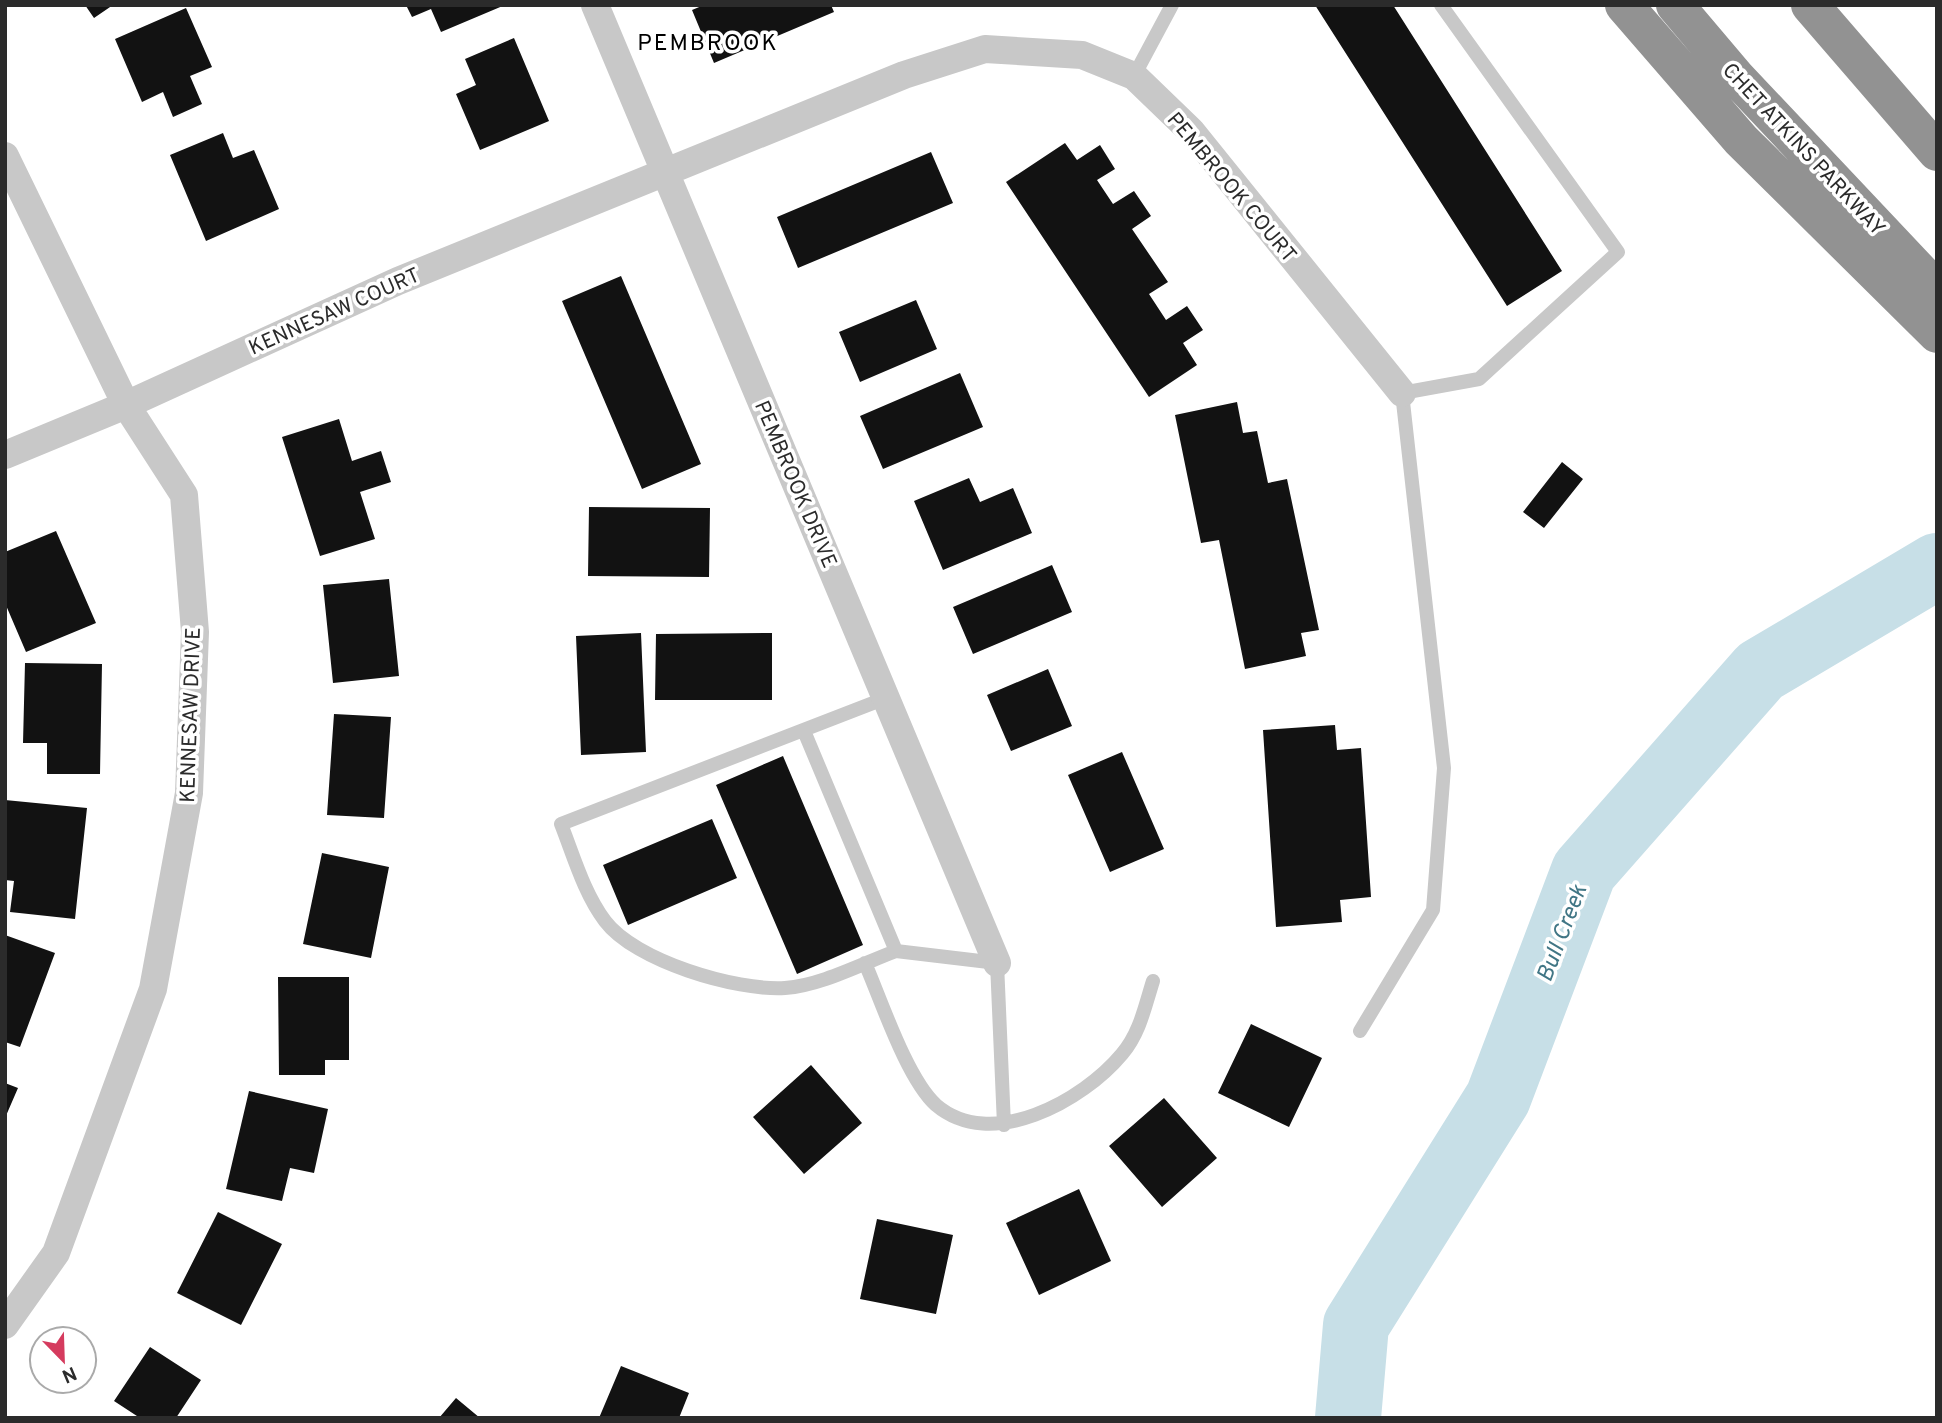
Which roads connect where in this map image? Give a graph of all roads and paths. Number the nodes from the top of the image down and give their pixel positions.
1 (595, 5) edge
2 (1172, 5) edge
3 (1441, 5) edge
4 (1624, 5) edge
5 (1675, 5) edge
6 (1810, 5) edge
7 (1135, 76) junction
8 (1937, 152) edge
9 (5, 156) edge
10 (664, 171) junction
11 (1922, 298) edge
12 (1937, 334) edge
13 (1402, 393) junction
14 (126, 405) junction
15 (5, 455) edge
16 (886, 698) junction
17 (804, 731) junction
18 (896, 951) junction
19 (865, 963) junction
20 (997, 963) junction
21 (1153, 981) dead end
22 (1360, 1031) dead end
23 (1004, 1125) junction
24 (5, 1325) edge

1 - 10 street, PEMBROOK DRIVE
2 - 7 lane
3 - 13 lane
4 - 11 highway
5 - 11 highway, CHET ATKINS PARKWAY
6 - 8 highway
7 - 10 street, PEMBROOK COURT
7 - 13 street, PEMBROOK COURT
9 - 14 street, KENNESAW DRIVE
10 - 14 street, KENNESAW COURT
10 - 16 street, PEMBROOK DRIVE
11 - 12 highway
13 - 22 lane
14 - 15 street, KENNESAW COURT
14 - 24 street, KENNESAW DRIVE
16 - 17 lane
16 - 20 street, PEMBROOK DRIVE
17 - 18 lane
17 - 19 lane
18 - 19 lane
18 - 20 lane
19 - 23 lane
20 - 23 lane
21 - 23 lane

